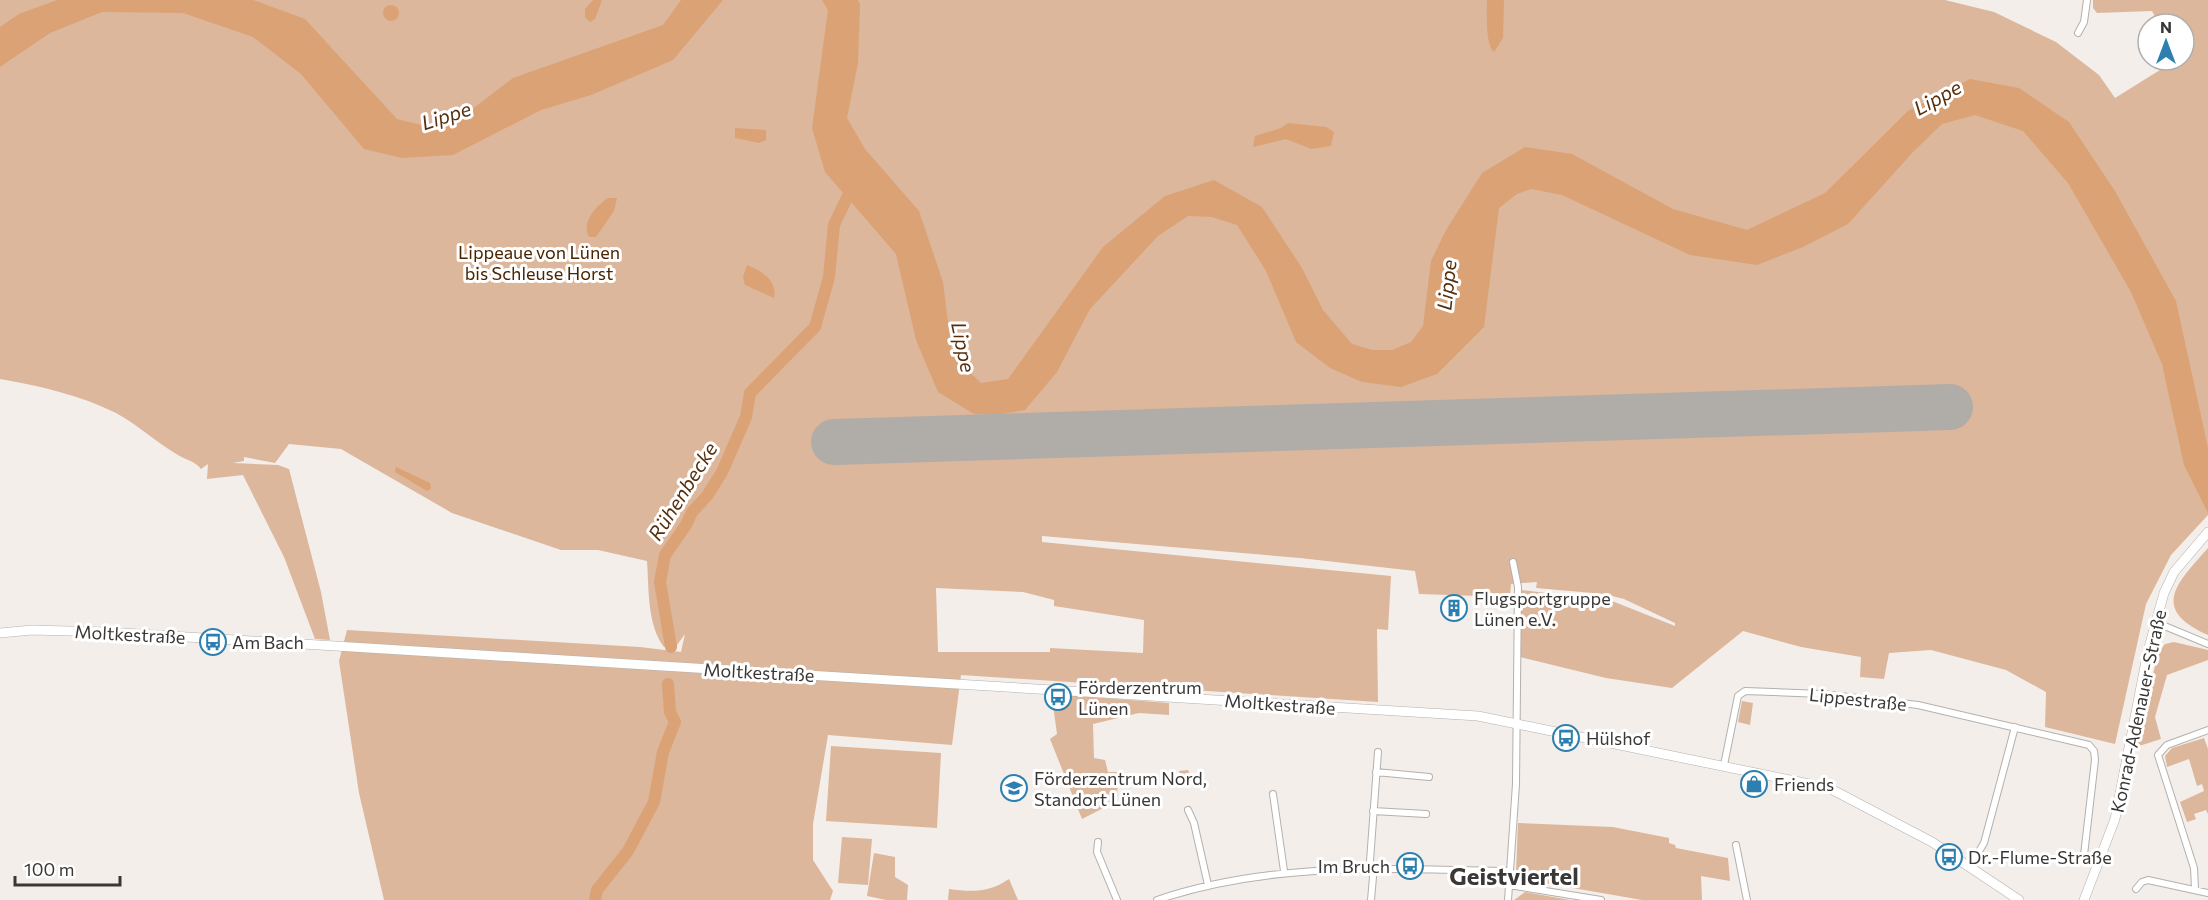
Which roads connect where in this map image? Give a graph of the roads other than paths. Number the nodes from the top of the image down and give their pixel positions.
1 (2087, 0) edge
2 (2078, 33) dead end
3 (2208, 532) edge
4 (1513, 562) dead end
5 (2155, 622) junction
6 (0, 633) edge
7 (2208, 644) edge
8 (1516, 723) junction
9 (2014, 727) junction
10 (2208, 730) edge
11 (1378, 752) dead end
12 (1724, 765) junction
13 (1376, 772) junction
14 (1429, 777) dead end
15 (1273, 794) dead end
16 (1188, 810) dead end
17 (1373, 811) junction
18 (1426, 814) dead end
19 (1098, 842) dead end
20 (1736, 844) dead end
21 (2084, 855) dead end
22 (1970, 866) junction
23 (1371, 869) junction
24 (1284, 872) junction
25 (1509, 872) junction
26 (1208, 885) junction
27 (1509, 885) junction
28 (2136, 889) dead end
29 (2195, 889) junction
30 (2208, 894) edge
31 (1117, 900) edge
32 (1157, 900) edge
33 (1371, 900) edge
34 (1508, 900) edge
35 (1601, 900) edge
36 (1747, 900) edge
37 (2019, 900) edge
38 (2084, 900) edge

1 - 2 street
3 - 5 street, Konrad-Adenauer-Straße
4 - 8 street
5 - 7 street
5 - 38 street, Konrad-Adenauer-Straße
6 - 8 street, Moltkestraße
8 - 12 street, Moltkestraße
8 - 25 street
9 - 12 street, Lippestraße
9 - 21 street, Lippestraße
9 - 22 street
10 - 29 street
11 - 13 street
12 - 22 street, Moltkestraße
13 - 14 street
13 - 17 street
15 - 24 street
16 - 26 street
17 - 18 street
17 - 23 street
19 - 31 street
20 - 36 street
22 - 37 street, Moltkestraße
23 - 24 street
23 - 25 street
23 - 33 street
24 - 26 street
25 - 27 street
26 - 32 street
27 - 34 street
27 - 35 street
28 - 29 street
29 - 30 street

